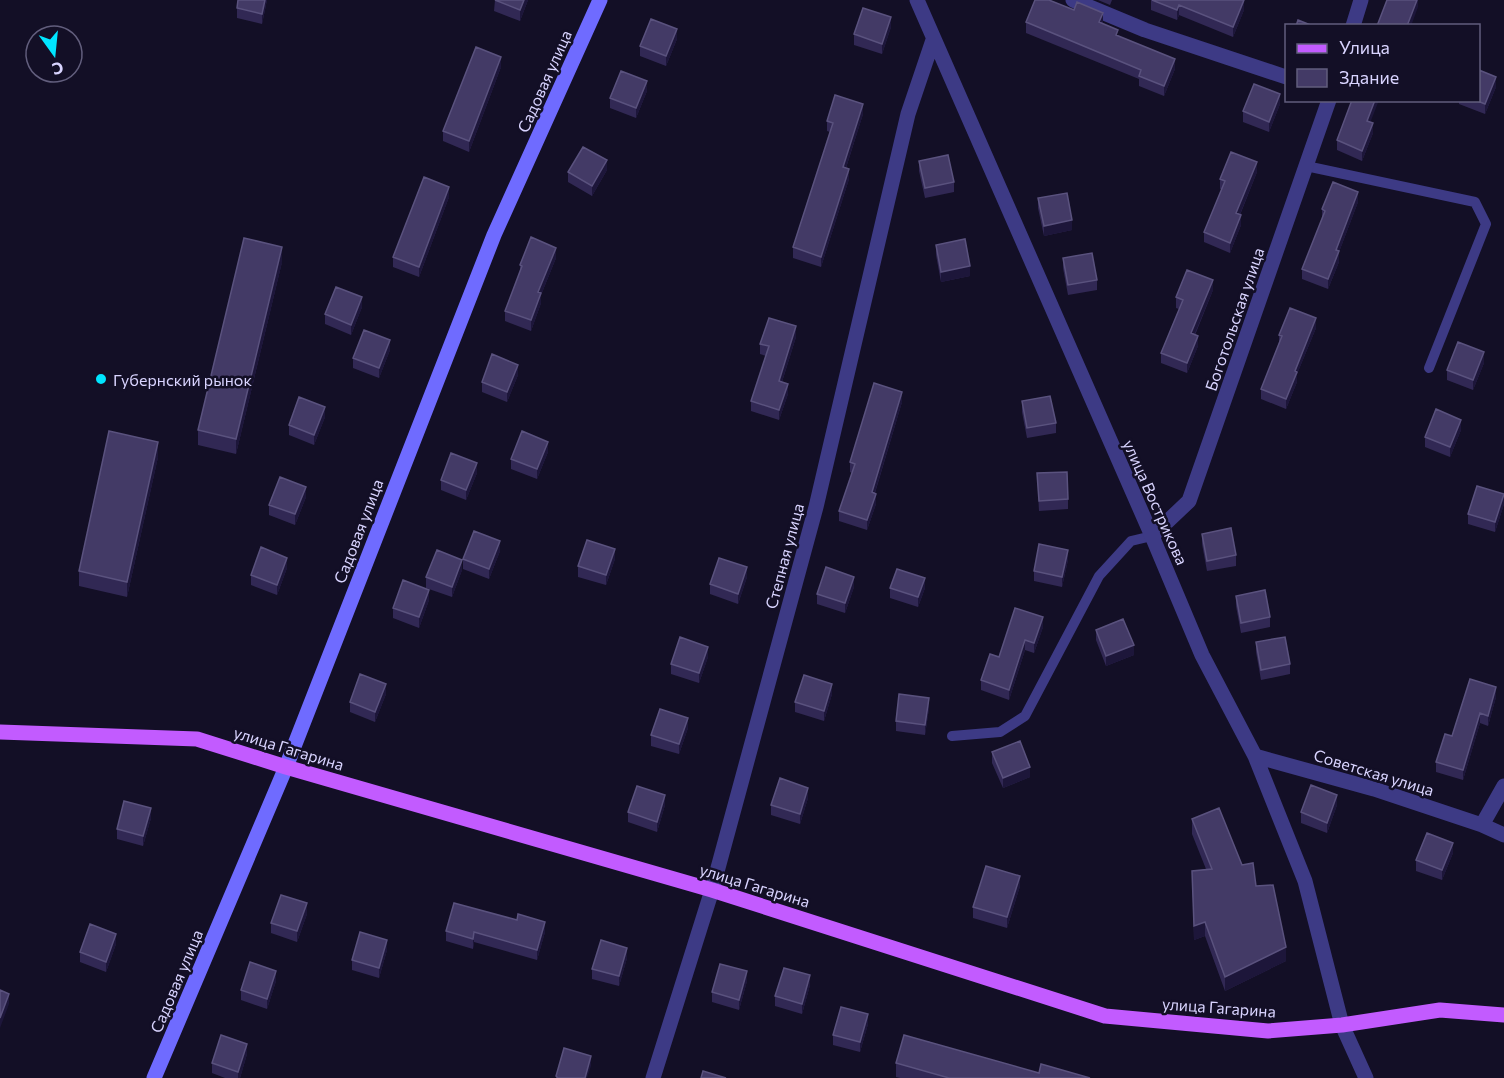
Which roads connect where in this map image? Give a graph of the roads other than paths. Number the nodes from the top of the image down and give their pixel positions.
1 (600, 0) edge
2 (916, 0) edge
3 (1073, 0) edge
4 (1361, 0) edge
5 (1354, 24) edge
6 (933, 40) junction
7 (1285, 76) edge
8 (1328, 102) edge
9 (1306, 166) junction
10 (1429, 368) dead end
11 (1152, 536) junction
12 (0, 732) edge
13 (952, 736) dead end
14 (1255, 756) junction
15 (285, 767) junction
16 (1504, 786) edge
17 (1482, 825) junction
18 (1504, 835) edge
19 (712, 890) junction
20 (1504, 1015) edge
21 (1342, 1025) junction
22 (154, 1078) edge
23 (653, 1078) edge
24 (1366, 1078) edge

1 - 15 street, Садовая улица
2 - 6 street, улица Вострикова
3 - 7 street
4 - 5 street
6 - 11 street, улица Вострикова
6 - 19 street, Степная улица
8 - 9 street, Боготольская улица
9 - 10 lane
9 - 11 street, Боготольская улица
11 - 13 lane
11 - 14 street, улица Вострикова
12 - 15 main road, улица Гагарина
14 - 17 street, Советская улица
14 - 21 street, улица Вострикова
15 - 19 main road, улица Гагарина
15 - 22 street, Садовая улица
16 - 17 street
17 - 18 street, Советская улица
19 - 21 main road, улица Гагарина
19 - 23 street, Степная улица
20 - 21 main road, улица Гагарина
21 - 24 street, улица Вострикова

